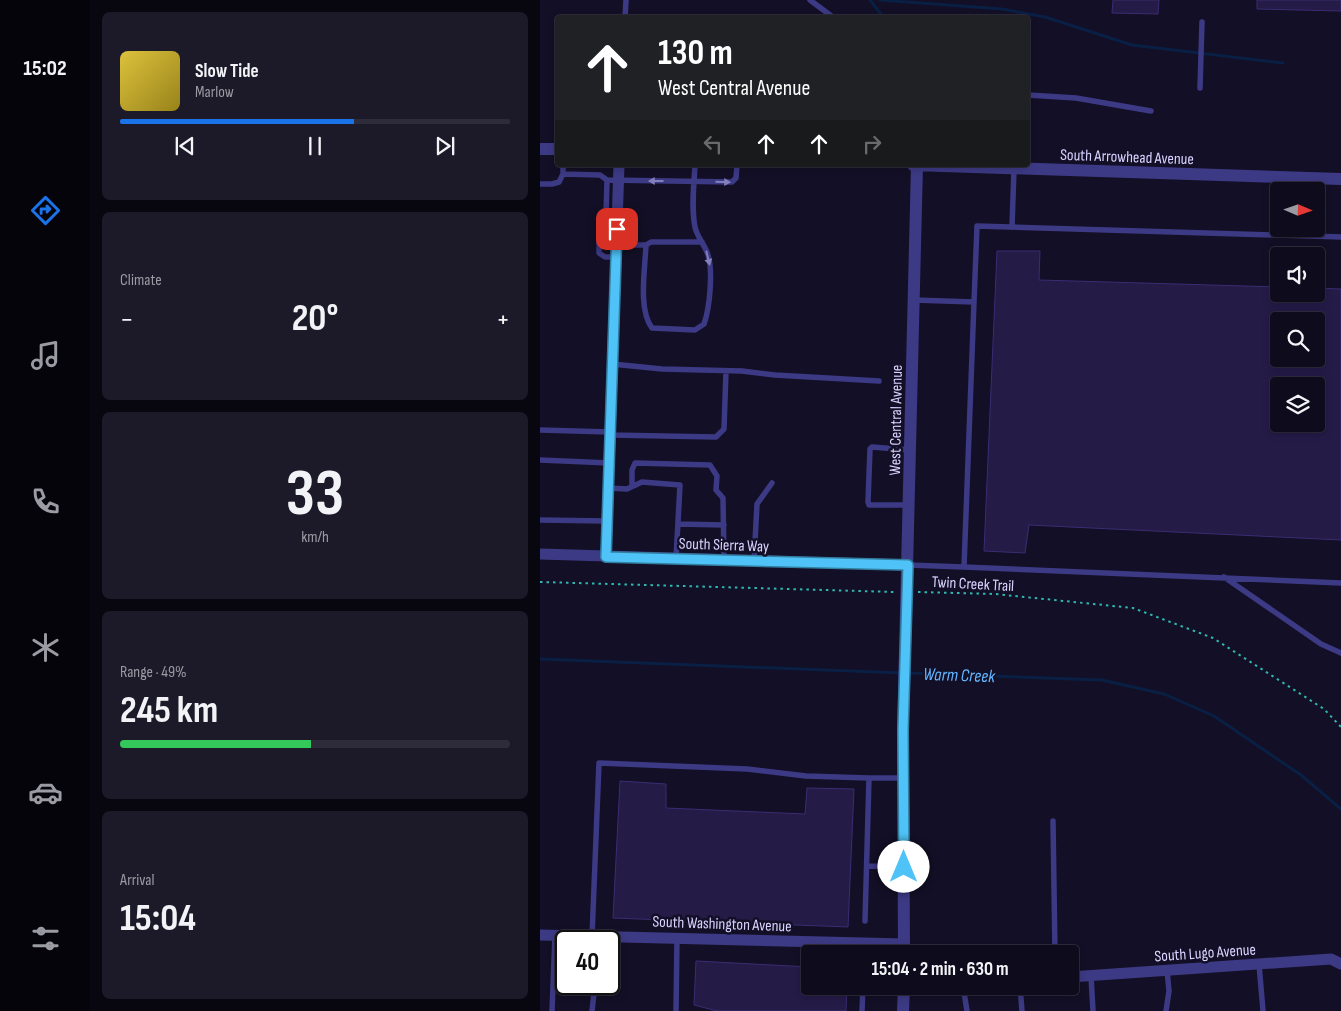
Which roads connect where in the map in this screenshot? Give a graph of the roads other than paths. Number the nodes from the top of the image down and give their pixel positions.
1 (626, 0) edge
2 (810, 0) edge
3 (625, 15) edge
4 (830, 15) edge
5 (1202, 22) dead end
6 (1200, 88) dead end
7 (1030, 95) edge
8 (1151, 111) dead end
9 (540, 149) edge
10 (555, 149) edge
11 (563, 167) edge
12 (618, 167) edge
13 (695, 167) edge
14 (737, 167) edge
15 (917, 167) edge
16 (966, 167) edge
17 (1014, 169) junction
18 (563, 174) junction
19 (1341, 179) edge
20 (613, 181) junction
21 (694, 182) junction
22 (540, 184) edge
23 (1012, 227) junction
24 (1341, 237) edge
25 (702, 242) junction
26 (616, 245) junction
27 (646, 245) junction
28 (616, 257) junction
29 (914, 300) junction
30 (974, 302) junction
31 (612, 364) junction
32 (726, 371) junction
33 (879, 381) dead end
34 (540, 430) edge
35 (610, 434) junction
36 (910, 450) junction
37 (540, 460) edge
38 (609, 462) junction
39 (772, 483) dead end
40 (632, 486) junction
41 (608, 488) junction
42 (909, 505) junction
43 (540, 520) edge
44 (607, 521) junction
45 (678, 524) junction
46 (724, 525) junction
47 (540, 554) edge
48 (606, 557) junction
49 (676, 559) junction
50 (724, 560) junction
51 (754, 561) junction
52 (908, 565) junction
53 (964, 568) junction
54 (1224, 577) junction
55 (1341, 583) edge
56 (1341, 653) edge
57 (869, 778) junction
58 (903, 778) junction
59 (1053, 821) dead end
60 (867, 866) junction
61 (904, 867) junction
62 (865, 921) dead end
63 (593, 930) edge
64 (540, 934) edge
65 (555, 935) joint
66 (677, 938) junction
67 (620, 939) edge
68 (821, 945) edge
69 (904, 945) edge
70 (1055, 945) edge
71 (1259, 964) junction
72 (1341, 964) edge
73 (1168, 970) junction
74 (1091, 976) junction
75 (1079, 977) edge
76 (594, 995) edge
77 (863, 995) edge
78 (904, 995) edge
79 (964, 995) edge
80 (1021, 995) edge
81 (552, 1011) edge
82 (592, 1011) edge
83 (676, 1011) edge
84 (862, 1011) edge
85 (904, 1011) edge
86 (967, 1011) edge
87 (1022, 1011) edge
88 (1093, 1011) edge
89 (1166, 1011) edge
90 (1263, 1011) edge

1 - 3 lane
2 - 4 lane
5 - 6 lane
7 - 8 lane
9 - 10 street
11 - 18 lane
12 - 20 street
13 - 21 lane
21 -> 14 lane
15 - 29 street, West Central Avenue
16 - 17 street, South Arrowhead Avenue
17 - 19 street, South Arrowhead Avenue
17 - 23 lane
18 - 20 lane
18 - 22 lane
21 -> 20 lane
20 - 26 street
20 - 28 lane
21 - 25 lane
23 - 24 lane
23 - 30 lane
25 - 27 lane
25 -> 27 lane
26 - 27 lane
26 - 28 street
28 - 31 street
29 - 30 lane
29 - 36 street, West Central Avenue
30 - 53 lane
31 - 32 lane
31 - 35 street
32 - 33 lane
32 - 35 lane
34 - 35 lane
35 - 38 street
36 - 42 street, West Central Avenue
36 - 42 lane
37 - 38 lane
38 - 41 street
39 - 51 lane
40 - 41 lane
40 - 45 lane
40 - 46 lane
41 - 44 street
42 - 52 street, West Central Avenue
43 - 44 lane
44 - 48 street
45 - 46 lane
45 - 49 lane
46 - 50 lane
47 - 48 street, South Sierra Way
48 - 49 street, South Sierra Way
49 - 50 street, South Sierra Way
50 - 51 street, South Sierra Way
51 - 52 street, South Sierra Way
52 - 53 lane
52 - 58 street, West Central Avenue
53 - 54 lane
54 - 55 lane
54 - 56 lane
57 - 58 lane
57 - 60 lane
57 - 63 lane
58 - 61 street, West Central Avenue
59 - 70 lane
60 - 61 lane
60 - 62 lane
61 - 69 street, West Central Avenue
64 - 65 street, South Washington Avenue
65 - 81 lane
66 - 67 street, South Washington Avenue
66 - 68 street, South Washington Avenue
66 - 83 lane
71 - 72 street, South Lugo Avenue
71 - 73 street, South Lugo Avenue
71 - 90 lane
73 - 74 street, South Lugo Avenue
73 - 89 lane
74 - 75 street, South Lugo Avenue
74 - 88 lane
76 - 82 lane
77 - 84 lane
78 - 85 street
79 - 86 lane
80 - 87 lane

